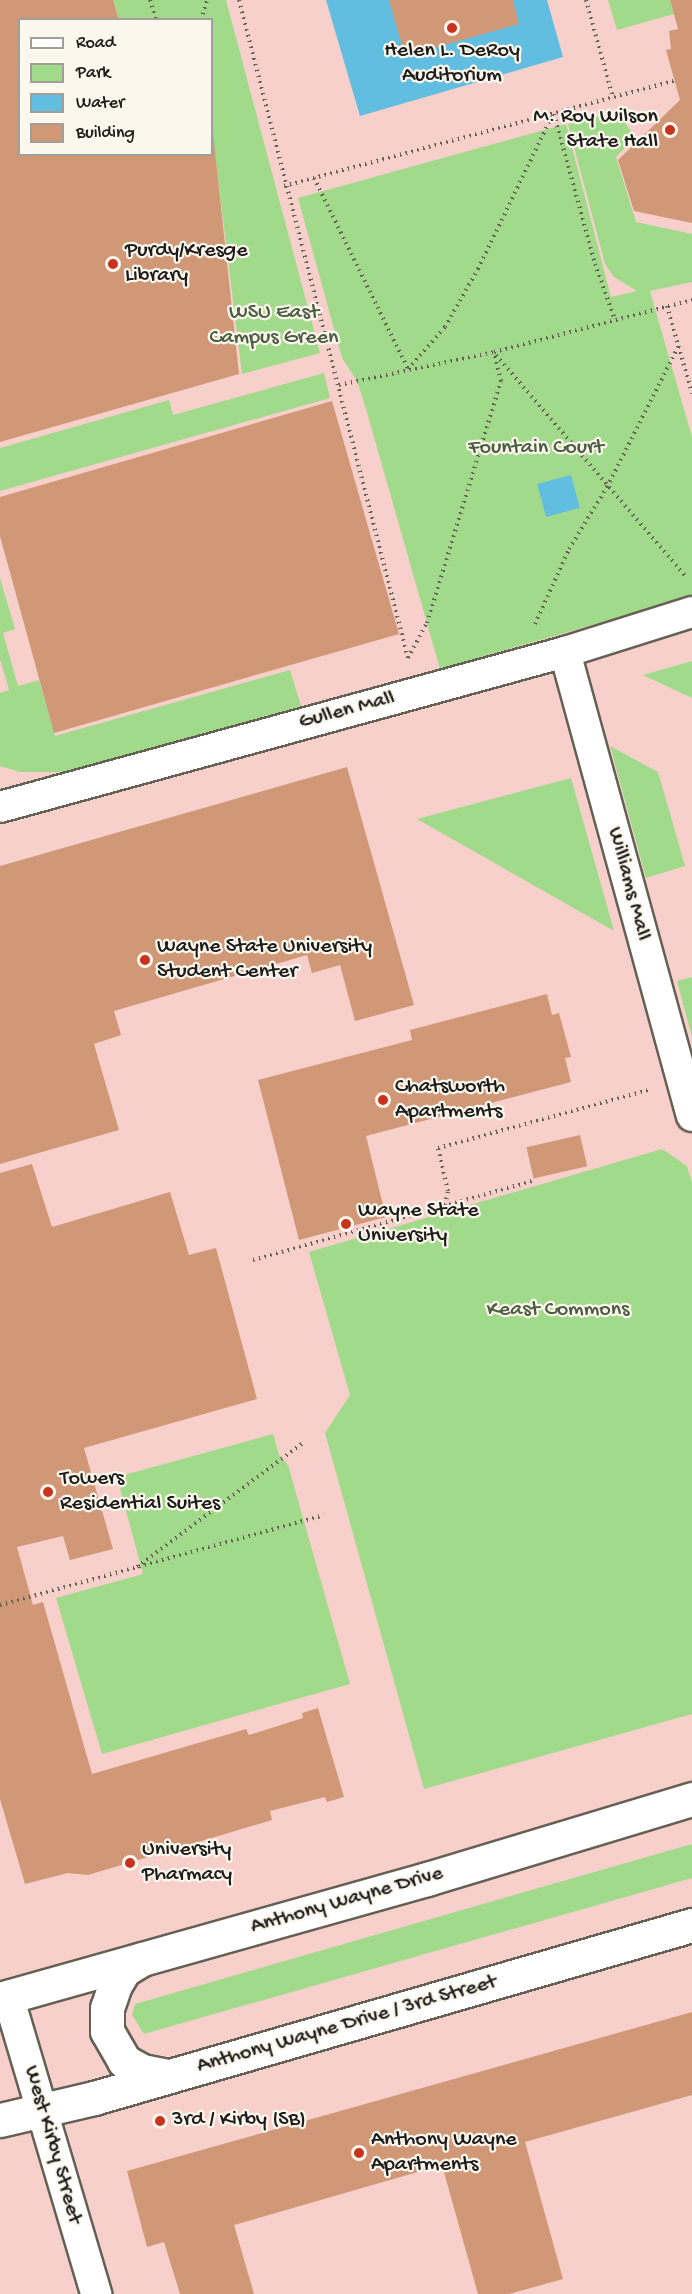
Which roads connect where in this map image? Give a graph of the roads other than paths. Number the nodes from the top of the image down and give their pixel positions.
1 (692, 612) edge
2 (565, 652) junction
3 (0, 807) edge
4 (692, 1116) edge
5 (692, 1799) edge
6 (692, 1924) edge
7 (147, 1956) junction
8 (4, 1997) edge
9 (168, 2076) junction
10 (43, 2112) junction
11 (0, 2120) edge
12 (96, 2294) edge

1 - 2 street, Gullen Mall
2 - 3 street, Gullen Mall
2 - 4 street, Williams Mall
5 - 7 street, Anthony Wayne Drive
6 - 9 street, Anthony Wayne Drive / 3rd Street
7 - 8 street, Anthony Wayne Drive
7 - 9 street
8 - 10 street, West Kirby Street
9 - 10 street, Anthony Wayne Drive / 3rd Street
10 - 11 street, Anthony Wayne Drive / 3rd Street
10 - 12 street, West Kirby Street

